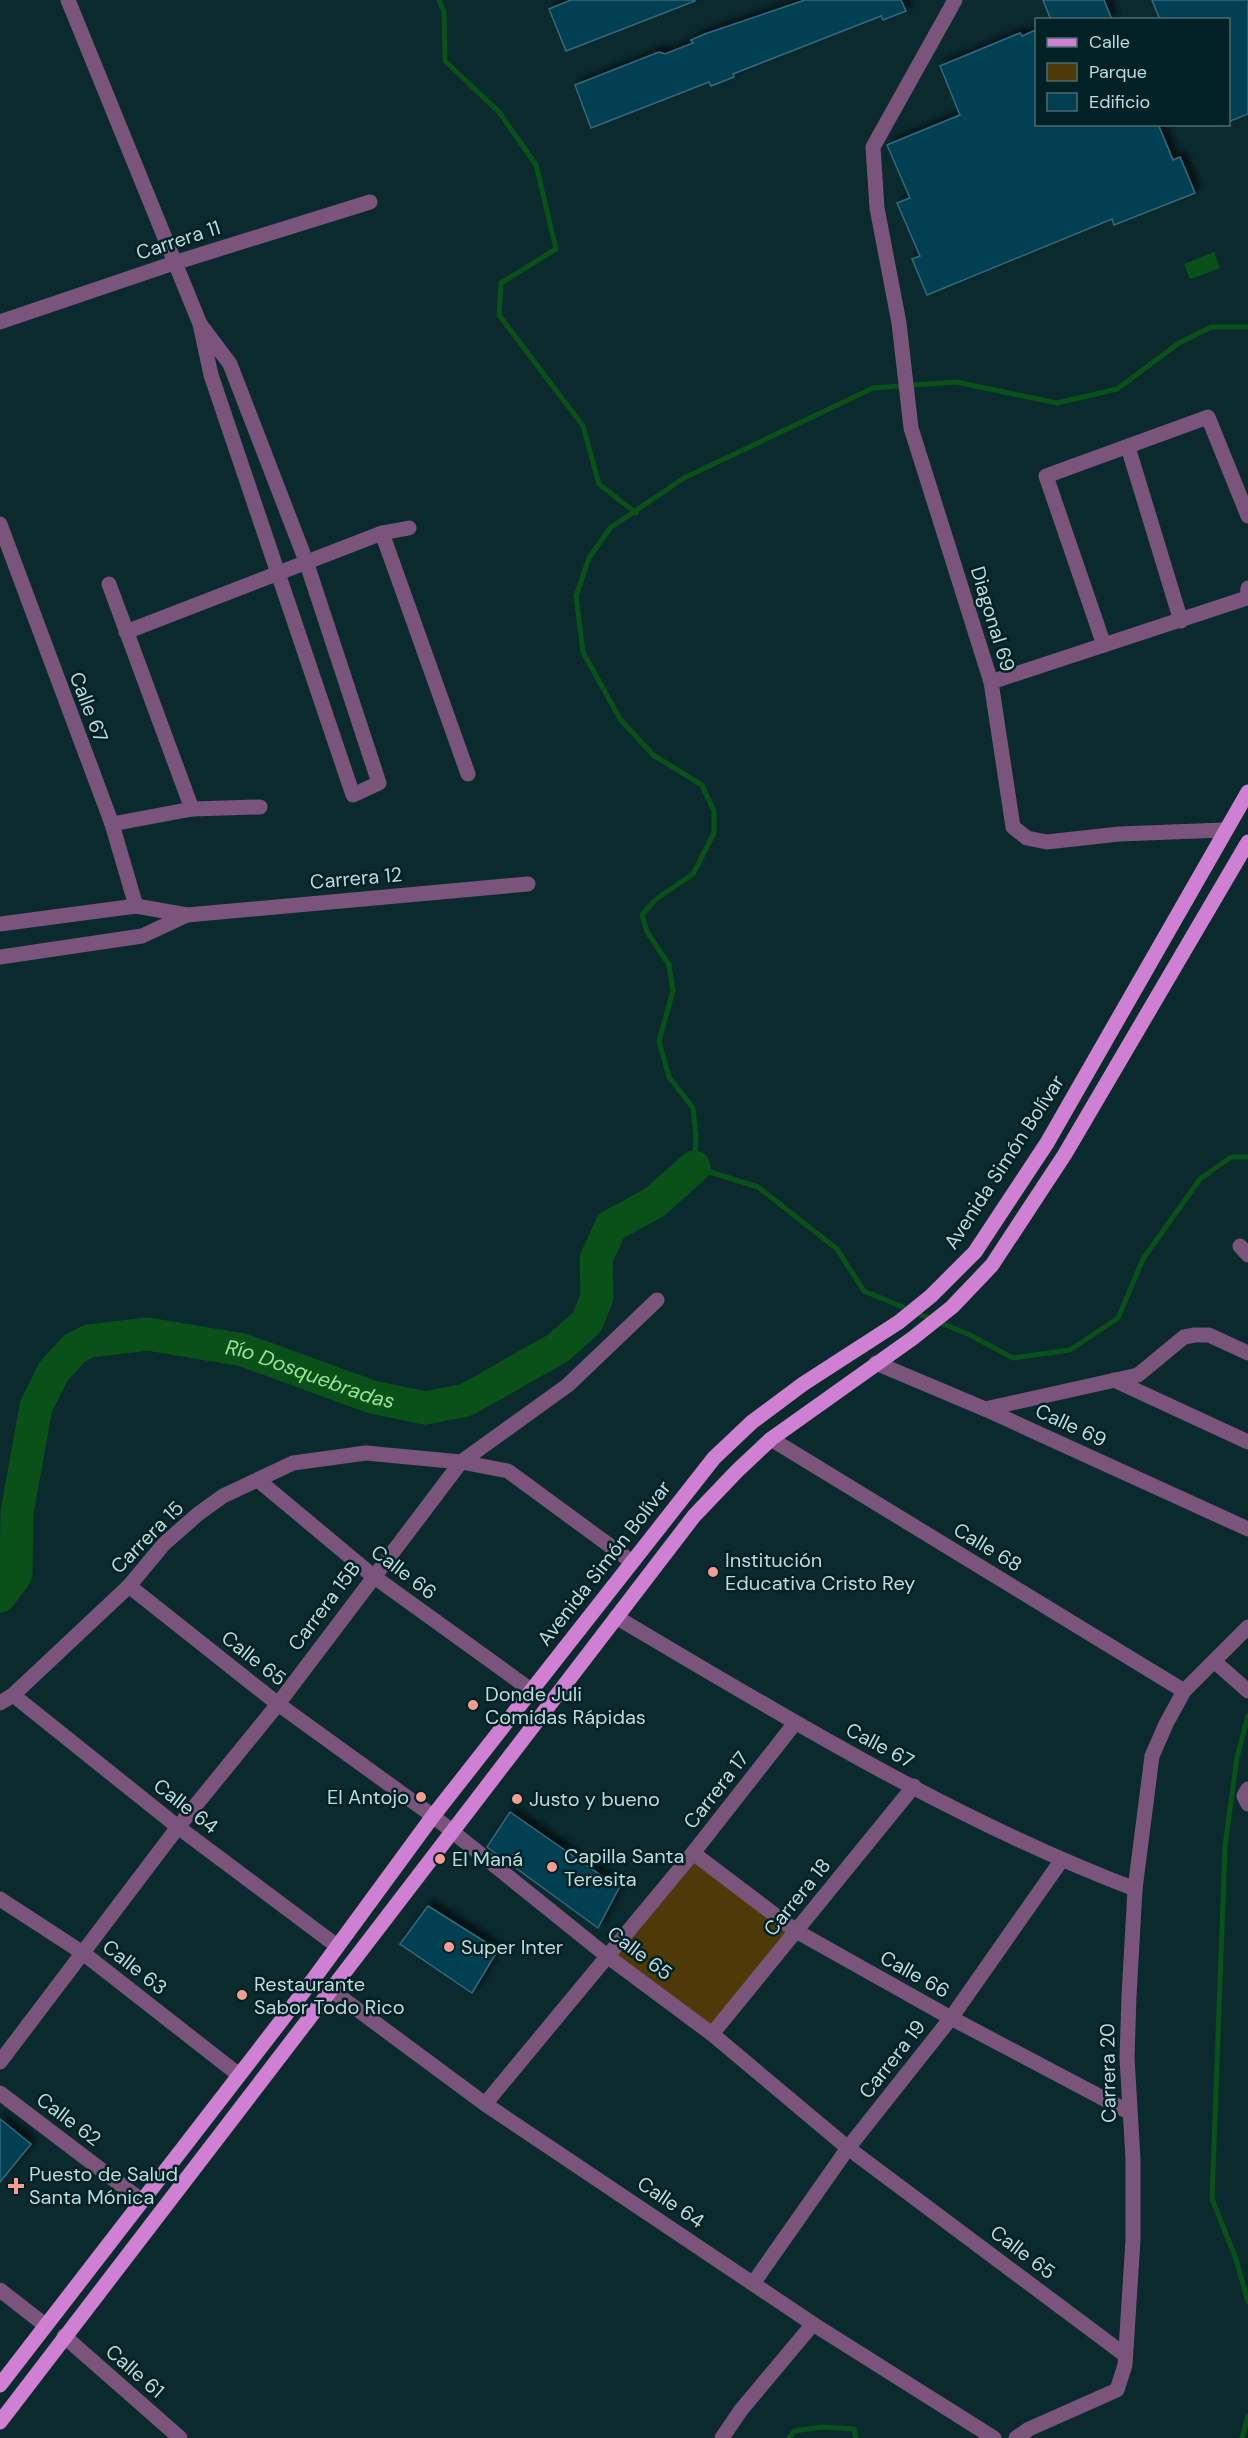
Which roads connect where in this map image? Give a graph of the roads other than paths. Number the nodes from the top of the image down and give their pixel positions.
1 (68, 0) edge
2 (955, 0) edge
3 (370, 202) dead end
4 (174, 263) junction
5 (0, 322) edge
6 (200, 324) junction
7 (1128, 447) junction
8 (1248, 516) edge
9 (0, 524) edge
10 (409, 528) dead end
11 (382, 533) junction
12 (306, 561) junction
13 (279, 572) junction
14 (109, 584) dead end
15 (1248, 588) edge
16 (1181, 621) junction
17 (126, 632) junction
18 (1104, 645) junction
19 (991, 682) junction
20 (468, 774) dead end
21 (1248, 792) edge
22 (260, 807) dead end
23 (192, 809) junction
24 (112, 824) junction
25 (1224, 830) junction
26 (1248, 842) edge
27 (528, 884) dead end
28 (136, 906) junction
29 (187, 915) junction
30 (0, 924) edge
31 (0, 957) edge
32 (1112, 1030) junction
33 (1132, 1041) junction
34 (657, 1300) dead end
35 (1248, 1353) edge
36 (876, 1363) junction
37 (1114, 1380) junction
38 (985, 1409) junction
39 (771, 1439) junction
40 (1248, 1442) edge
41 (461, 1462) junction
42 (258, 1480) junction
43 (1248, 1529) edge
44 (632, 1562) junction
45 (373, 1576) junction
46 (129, 1586) junction
47 (616, 1617) junction
48 (1248, 1627) edge
49 (1214, 1661) junction
50 (531, 1690) junction
51 (1184, 1691) junction
52 (1248, 1691) edge
53 (7, 1699) edge
54 (278, 1704) junction
55 (795, 1723) junction
56 (914, 1786) junction
57 (1248, 1788) edge
58 (1248, 1804) edge
59 (433, 1816) junction
60 (178, 1827) junction
61 (452, 1831) junction
62 (693, 1853) junction
63 (1061, 1861) junction
64 (1135, 1889) junction
65 (0, 1899) edge
66 (796, 1931) junction
67 (337, 1946) junction
68 (83, 1953) junction
69 (607, 1956) junction
70 (331, 1990) junction
71 (951, 2018) junction
72 (712, 2034) junction
73 (0, 2062) edge
74 (239, 2075) junction
75 (0, 2093) edge
76 (485, 2104) junction
77 (1129, 2112) junction
78 (848, 2148) junction
79 (141, 2200) junction
80 (754, 2282) junction
81 (0, 2290) edge
82 (813, 2324) junction
83 (45, 2325) junction
84 (64, 2336) junction
85 (1125, 2355) junction
86 (0, 2385) edge
87 (0, 2422) edge
88 (180, 2438) edge
89 (722, 2438) edge
90 (994, 2438) edge
91 (1016, 2438) edge

1 - 4 street
2 - 19 street, Diagonal 69
3 - 4 street, Carrera 11
4 - 5 street, Carrera 11
4 - 6 street
6 - 12 street
6 - 13 street
7 - 8 street
7 - 16 street
7 - 18 street
9 - 24 street, Calle 67
10 - 11 street
11 - 12 street
11 - 20 street
12 - 13 street
12 - 13 street
13 - 17 street
14 - 17 street
15 - 16 street
16 - 18 street
17 - 23 street
18 - 19 street
19 - 25 street, Diagonal 69
21 - 25 main road, Avenida Simón Bolívar
22 - 23 street
23 - 24 street
24 - 28 street, Calle 67
25 - 32 main road, Avenida Simón Bolívar
26 - 33 main road
27 - 29 street, Carrera 12
28 - 29 street, Carrera 12
28 - 30 street, Carrera 12
29 - 31 street, Carrera 12
32 - 33 main road
32 - 44 main road, Avenida Simón Bolívar
33 - 36 main road
34 - 41 street, Carrera 15B
35 - 37 street
36 - 38 street, Calle 69
36 - 39 main road
37 - 38 street
37 - 40 street
38 - 43 street, Calle 69
39 - 47 main road
39 - 51 street, Calle 68
41 - 42 street, Carrera 15
41 - 44 street
41 - 45 street, Carrera 15B
42 - 45 street, Calle 66
42 - 46 street, Carrera 15
44 - 50 main road, Avenida Simón Bolívar
45 - 50 street, Calle 66
45 - 54 street, Carrera 15B
46 - 53 street, Carrera 15
46 - 54 street, Calle 65
47 - 55 street, Calle 67
47 - 61 main road
48 - 49 street
49 - 51 street, Carrera 20
49 - 52 street
50 - 59 main road, Avenida Simón Bolívar
51 - 64 street, Carrera 20
53 - 60 street, Calle 64
54 - 59 street, Calle 65
54 - 60 street, Carrera 15B
55 - 56 street, Calle 67
55 - 62 street, Carrera 17
56 - 63 street, Calle 67
56 - 66 street, Carrera 18
57 - 58 street
59 - 61 street, Calle 65
59 - 67 main road, Avenida Simón Bolívar
60 - 67 street, Calle 64
60 - 68 street, Carrera 15B
61 - 69 street, Calle 65
61 - 70 main road
62 - 66 street, Calle 66
62 - 69 street, Carrera 17
63 - 64 street, Calle 67
63 - 71 street, Carrera 19
64 - 77 street, Carrera 20
65 - 68 street, Calle 63
66 - 71 street, Calle 66
66 - 72 street, Carrera 18
67 - 74 main road, Avenida Simón Bolívar
68 - 73 street, Carrera 15B
68 - 74 street, Calle 63
69 - 72 street, Calle 65
69 - 76 street, Carrera 17
70 - 76 street, Calle 64
70 - 84 main road
71 - 77 street, Calle 66
71 - 78 street, Carrera 19
72 - 78 street, Calle 65
74 - 79 main road, Avenida Simón Bolívar
75 - 79 street, Calle 62
76 - 80 street, Calle 64
77 - 85 street, Carrera 20
78 - 80 street, Carrera 19
78 - 85 street, Calle 65
79 - 83 main road, Avenida Simón Bolívar
80 - 82 street, Calle 64
81 - 83 street
82 - 89 street
82 - 90 street, Calle 64
83 - 86 main road, Avenida Simón Bolívar
84 - 87 main road
84 - 88 street, Calle 61
85 - 91 street, Carrera 20

